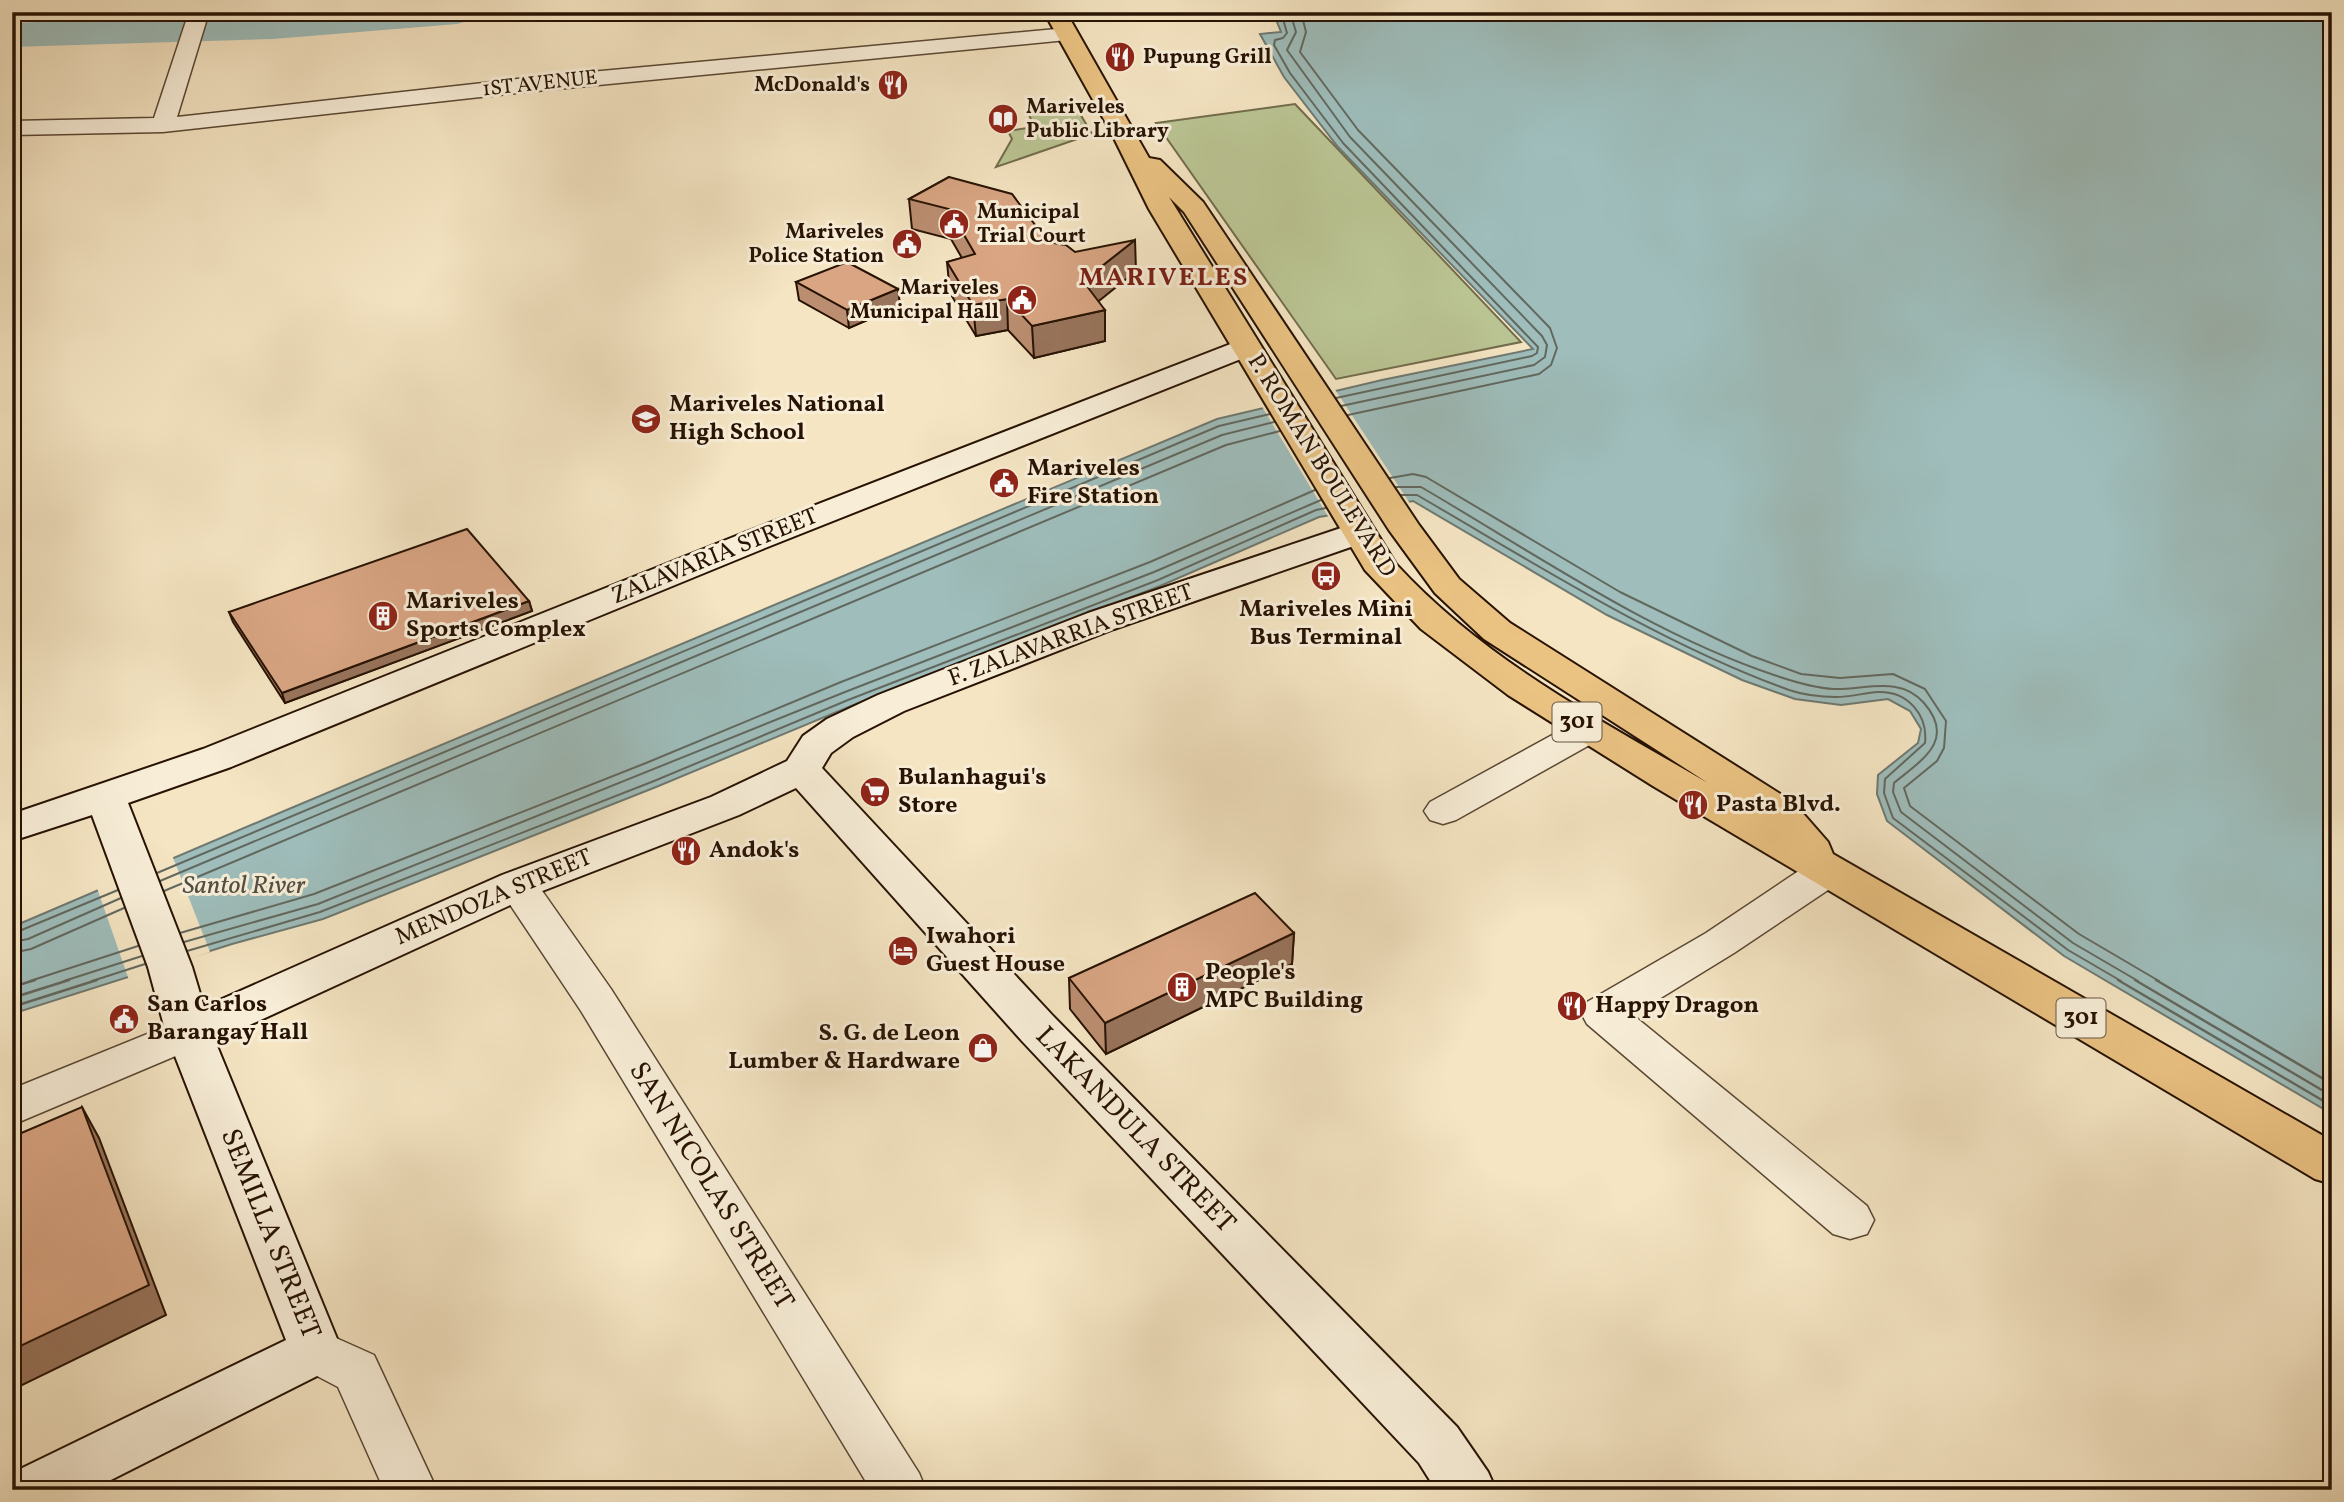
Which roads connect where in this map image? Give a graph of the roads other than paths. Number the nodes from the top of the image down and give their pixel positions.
1 (1055, 12) edge
2 (193, 27) edge
3 (1067, 34) junction
4 (163, 125) junction
5 (12, 128) edge
6 (1135, 150) junction
7 (1246, 347) junction
8 (1354, 524) junction
9 (1589, 730) junction
10 (801, 770) junction
11 (106, 798) junction
12 (1443, 811) dead end
13 (12, 828) edge
14 (1829, 870) junction
15 (517, 885) junction
16 (189, 1032) junction
17 (12, 1108) edge
18 (2332, 1165) edge
19 (1850, 1220) dead end
20 (316, 1351) junction
21 (34, 1490) edge
22 (411, 1490) edge
23 (900, 1490) edge
24 (1468, 1490) edge

1 - 3 main road, P. ROMAN BOULEVARD / 301
2 - 4 street
3 - 4 street, 1ST AVENUE
3 - 6 main road, P. ROMAN BOULEVARD / 301
4 - 5 street, 1ST AVENUE
6 - 7 main road, P. ROMAN BOULEVARD / 301
6 - 14 main road, P. ROMAN BOULEVARD / 301
7 - 8 main road, P. ROMAN BOULEVARD / 301
7 - 11 street, ZALAVARIA STREET
8 - 9 main road, P. ROMAN BOULEVARD / 301
8 - 10 street, F. ZALAVARRIA STREET
9 - 12 street
9 - 14 main road, P. ROMAN BOULEVARD / 301
10 - 15 street, MENDOZA STREET
10 - 24 street, LAKANDULA STREET
11 - 13 street, ZALAVARIA STREET
11 - 16 street, SEMILLA STREET
14 - 18 main road, P. ROMAN BOULEVARD / 301
14 - 19 street
15 - 16 street, MENDOZA STREET
15 - 23 street, SAN NICOLAS STREET
16 - 17 street
16 - 20 street, SEMILLA STREET
20 - 21 street
20 - 22 street, SEMILLA STREET

